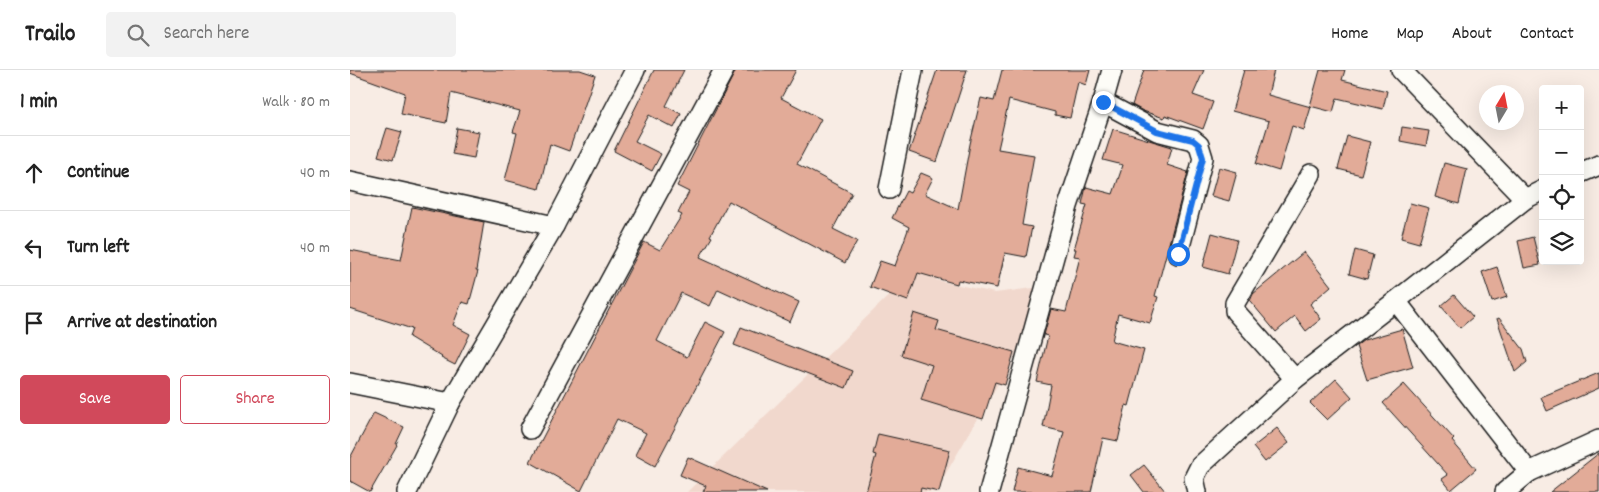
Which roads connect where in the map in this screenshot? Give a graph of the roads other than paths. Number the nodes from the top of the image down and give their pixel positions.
1 (724, 70) edge
2 (913, 70) edge
3 (1112, 70) edge
4 (1401, 70) edge
5 (627, 73) edge
6 (1103, 102) junction
7 (1599, 165) edge
8 (1584, 171) edge
9 (1312, 174) dead end
10 (350, 181) edge
11 (889, 189) dead end
12 (1539, 192) edge
13 (1525, 199) junction
14 (554, 226) junction
15 (1178, 254) dead end
16 (1396, 301) junction
17 (1295, 379) junction
18 (350, 383) edge
19 (450, 403) junction
20 (530, 429) dead end
21 (1599, 440) edge
22 (1529, 472) junction
23 (407, 492) edge
24 (989, 492) edge
25 (1197, 492) edge
26 (1504, 492) edge

1 - 20 street
2 - 11 street
3 - 6 street
4 - 13 street
5 - 14 street
6 - 15 street
6 - 24 street
7 - 8 street
9 - 17 street
10 - 14 street
12 - 13 street
13 - 16 street
14 - 19 street
16 - 17 street
16 - 22 street
17 - 25 street
18 - 19 street
19 - 23 street
21 - 22 street
22 - 26 street

